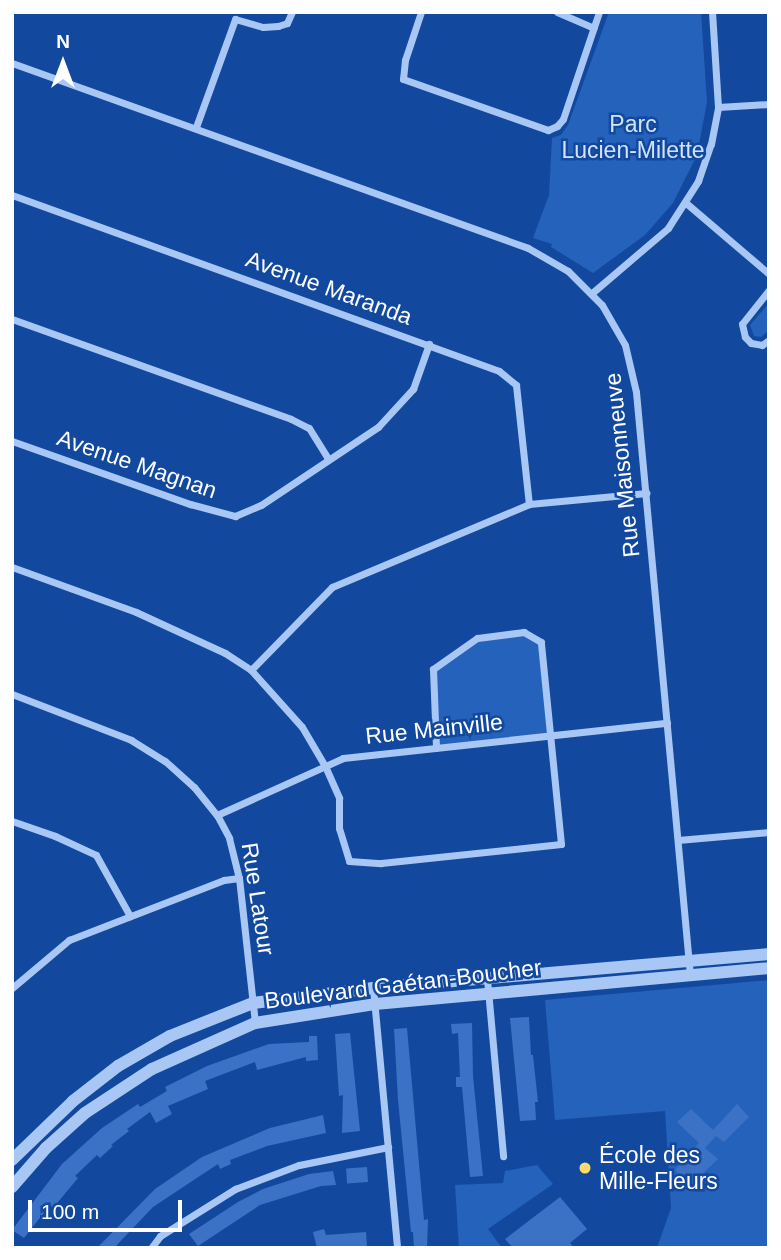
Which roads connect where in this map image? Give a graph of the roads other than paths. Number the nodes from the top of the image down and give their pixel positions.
1 (292, 12) edge
2 (421, 12) edge
3 (557, 12) edge
4 (599, 12) edge
5 (712, 12) edge
6 (235, 15) edge
7 (594, 28) junction
8 (12, 63) edge
9 (769, 104) edge
10 (718, 107) junction
11 (196, 127) junction
12 (12, 195) edge
13 (686, 203) junction
14 (769, 274) edge
15 (769, 290) edge
16 (592, 293) junction
17 (12, 319) edge
18 (769, 341) edge
19 (429, 344) junction
20 (12, 441) edge
21 (328, 458) junction
22 (646, 493) junction
23 (529, 504) junction
24 (12, 567) edge
25 (251, 670) junction
26 (12, 694) edge
27 (667, 723) junction
28 (549, 735) junction
29 (436, 748) junction
30 (325, 766) junction
31 (217, 815) junction
32 (12, 821) edge
33 (769, 832) edge
34 (678, 840) junction
35 (239, 878) junction
36 (130, 916) junction
37 (769, 954) edge
38 (689, 960) junction
39 (769, 968) edge
40 (690, 975) junction
41 (487, 979) junction
42 (12, 988) edge
43 (373, 988) junction
44 (488, 993) junction
45 (253, 1003) junction
46 (375, 1004) junction
47 (255, 1023) junction
48 (388, 1147) junction
49 (503, 1156) dead end
50 (12, 1160) edge
51 (12, 1187) edge
52 (151, 1248) edge
53 (397, 1248) edge

1 - 6 street
2 - 7 street
3 - 7 street
4 - 7 street
5 - 10 street
6 - 11 street
8 - 11 street, Rue Maisonneuve
9 - 10 street
10 - 13 street
11 - 16 street, Rue Maisonneuve
12 - 19 street, Avenue Maranda
13 - 14 street
13 - 16 street
15 - 18 street
16 - 22 street, Rue Maisonneuve
17 - 21 street
19 - 21 street, Avenue Magnan
19 - 23 street, Avenue Maranda
20 - 21 street, Avenue Magnan
22 - 23 street
22 - 27 street, Rue Maisonneuve
23 - 25 street
24 - 25 street
25 - 30 street
26 - 31 street, Rue Latour
27 - 28 street, Rue Mainville
27 - 34 street, Rue Maisonneuve
28 - 29 street, Rue Mainville
28 - 29 street
28 - 30 street
29 - 30 street, Rue Mainville
30 - 31 street, Rue Mainville
31 - 35 street, Rue Latour
32 - 36 street
33 - 34 street
34 - 38 street, Rue Maisonneuve
35 - 36 street
35 - 45 street, Rue Latour
36 - 42 street
37 - 38 street, Boulevard Gaétan-Boucher
38 - 40 street, Rue Maisonneuve
38 - 41 street, Boulevard Gaétan-Boucher
39 - 40 street, Boulevard Gaétan-Boucher
40 - 44 street, Boulevard Gaétan-Boucher
41 - 43 street, Boulevard Gaétan-Boucher
41 - 44 street
43 - 45 street, Boulevard Gaétan-Boucher
43 - 46 street
44 - 46 street, Boulevard Gaétan-Boucher
44 - 49 street
45 - 47 street, Rue Latour
45 - 50 street, Boulevard Gaétan-Boucher
46 - 47 street, Boulevard Gaétan-Boucher
46 - 48 street
47 - 51 street, Boulevard Gaétan-Boucher
48 - 52 street
48 - 53 street

